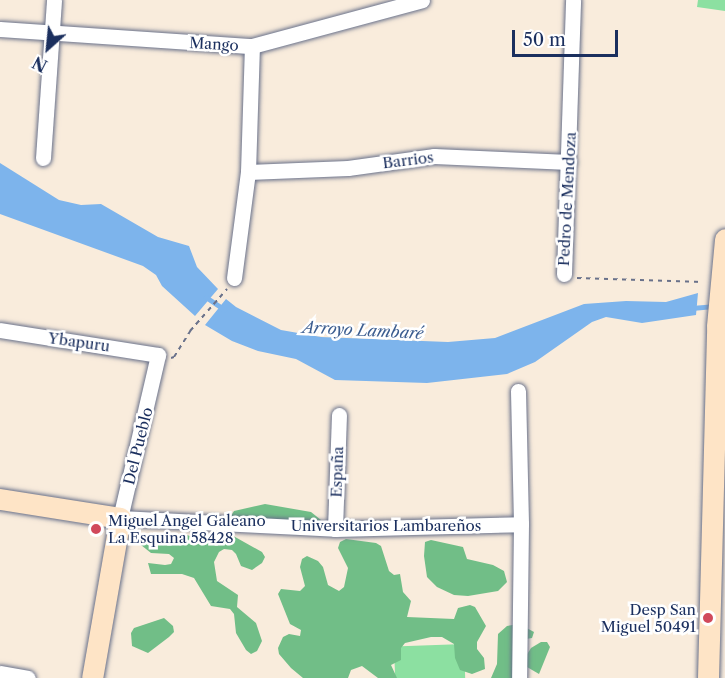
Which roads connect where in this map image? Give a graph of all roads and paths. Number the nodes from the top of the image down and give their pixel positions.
1 (54, 0) edge
2 (422, 0) edge
3 (573, 0) edge
4 (0, 29) edge
5 (51, 34) junction
6 (252, 46) junction
7 (43, 158) dead end
8 (569, 162) junction
9 (248, 172) junction
10 (725, 239) edge
11 (564, 274) joint
12 (231, 282) joint
13 (721, 285) junction
14 (0, 330) edge
15 (158, 357) junction
16 (518, 391) dead end
17 (339, 414) dead end
18 (0, 499) edge
19 (120, 518) junction
20 (521, 524) junction
21 (335, 529) junction
22 (0, 673) edge
23 (28, 678) edge
24 (92, 678) edge
25 (519, 678) edge
26 (708, 678) edge

1 - 5 street
2 - 6 street, Mango
3 - 8 street, Pedro de Mendoza
4 - 5 street, Mango
5 - 6 street, Mango
5 - 7 street
6 - 9 street
8 - 9 street, Barrios
8 - 11 street, Pedro de Mendoza
9 - 12 street
10 - 13 street
11 - 13 path, Pedro de Mendoza
12 - 15 path
13 - 26 street
14 - 15 street, Ybapuru
15 - 19 street, Del Pueblo
16 - 20 street
17 - 21 street, España
18 - 19 street, Universitarios Lambareños
19 - 21 street, Universitarios Lambareños
19 - 24 street, Del Pueblo
20 - 21 street, Universitarios Lambareños
20 - 25 street
22 - 23 street

